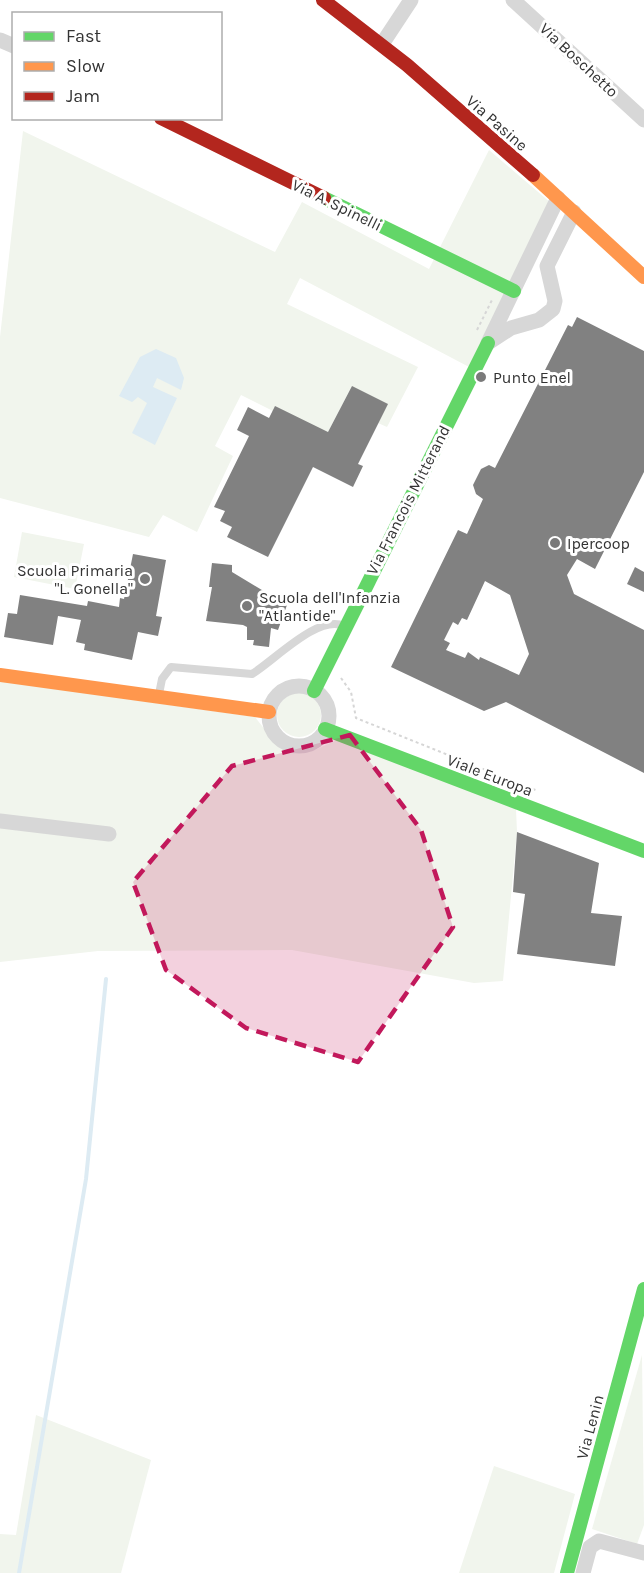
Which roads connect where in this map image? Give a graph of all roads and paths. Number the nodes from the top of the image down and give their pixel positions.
1 (323, 0) edge
2 (411, 0) edge
3 (513, 0) edge
4 (382, 44) junction
5 (165, 120) edge
6 (644, 120) edge
7 (558, 198) junction
8 (574, 212) junction
9 (540, 235) junction
10 (555, 249) junction
11 (644, 277) edge
12 (511, 297) junction
13 (515, 327) junction
14 (488, 343) junction
15 (344, 626) junction
16 (0, 675) edge
17 (340, 678) dead end
18 (314, 690) junction
19 (159, 696) junction
20 (269, 712) junction
21 (325, 729) junction
22 (544, 793) dead end
23 (0, 821) edge
24 (109, 834) dead end
25 (644, 851) edge
26 (644, 1289) edge
27 (644, 1553) edge
28 (567, 1573) edge
29 (583, 1573) edge

1 - 4 street, Via Pasine
2 - 4 street
3 - 6 street, Via Boschetto
4 - 7 street, Via Pasine
5 - 12 street, Via A. Spinelli
7 - 8 street, Via Pasine
7 - 9 street, Via Francois Mitterand
8 - 10 street
8 - 11 street, Via Pasine
9 - 10 street
9 - 12 street, Via Francois Mitterand
10 - 13 street
12 - 13 street
12 - 14 street, Via Francois Mitterand
13 - 14 street
14 - 15 street, Via Francois Mitterand
15 - 18 street, Via Francois Mitterand
15 - 19 lane
16 - 19 street
17 - 22 path
18 - 20 street
18 - 21 street
19 - 20 street
20 - 21 street
21 - 25 street, Viale Europa
23 - 24 street
26 - 28 street, Via Lenin
27 - 29 street

